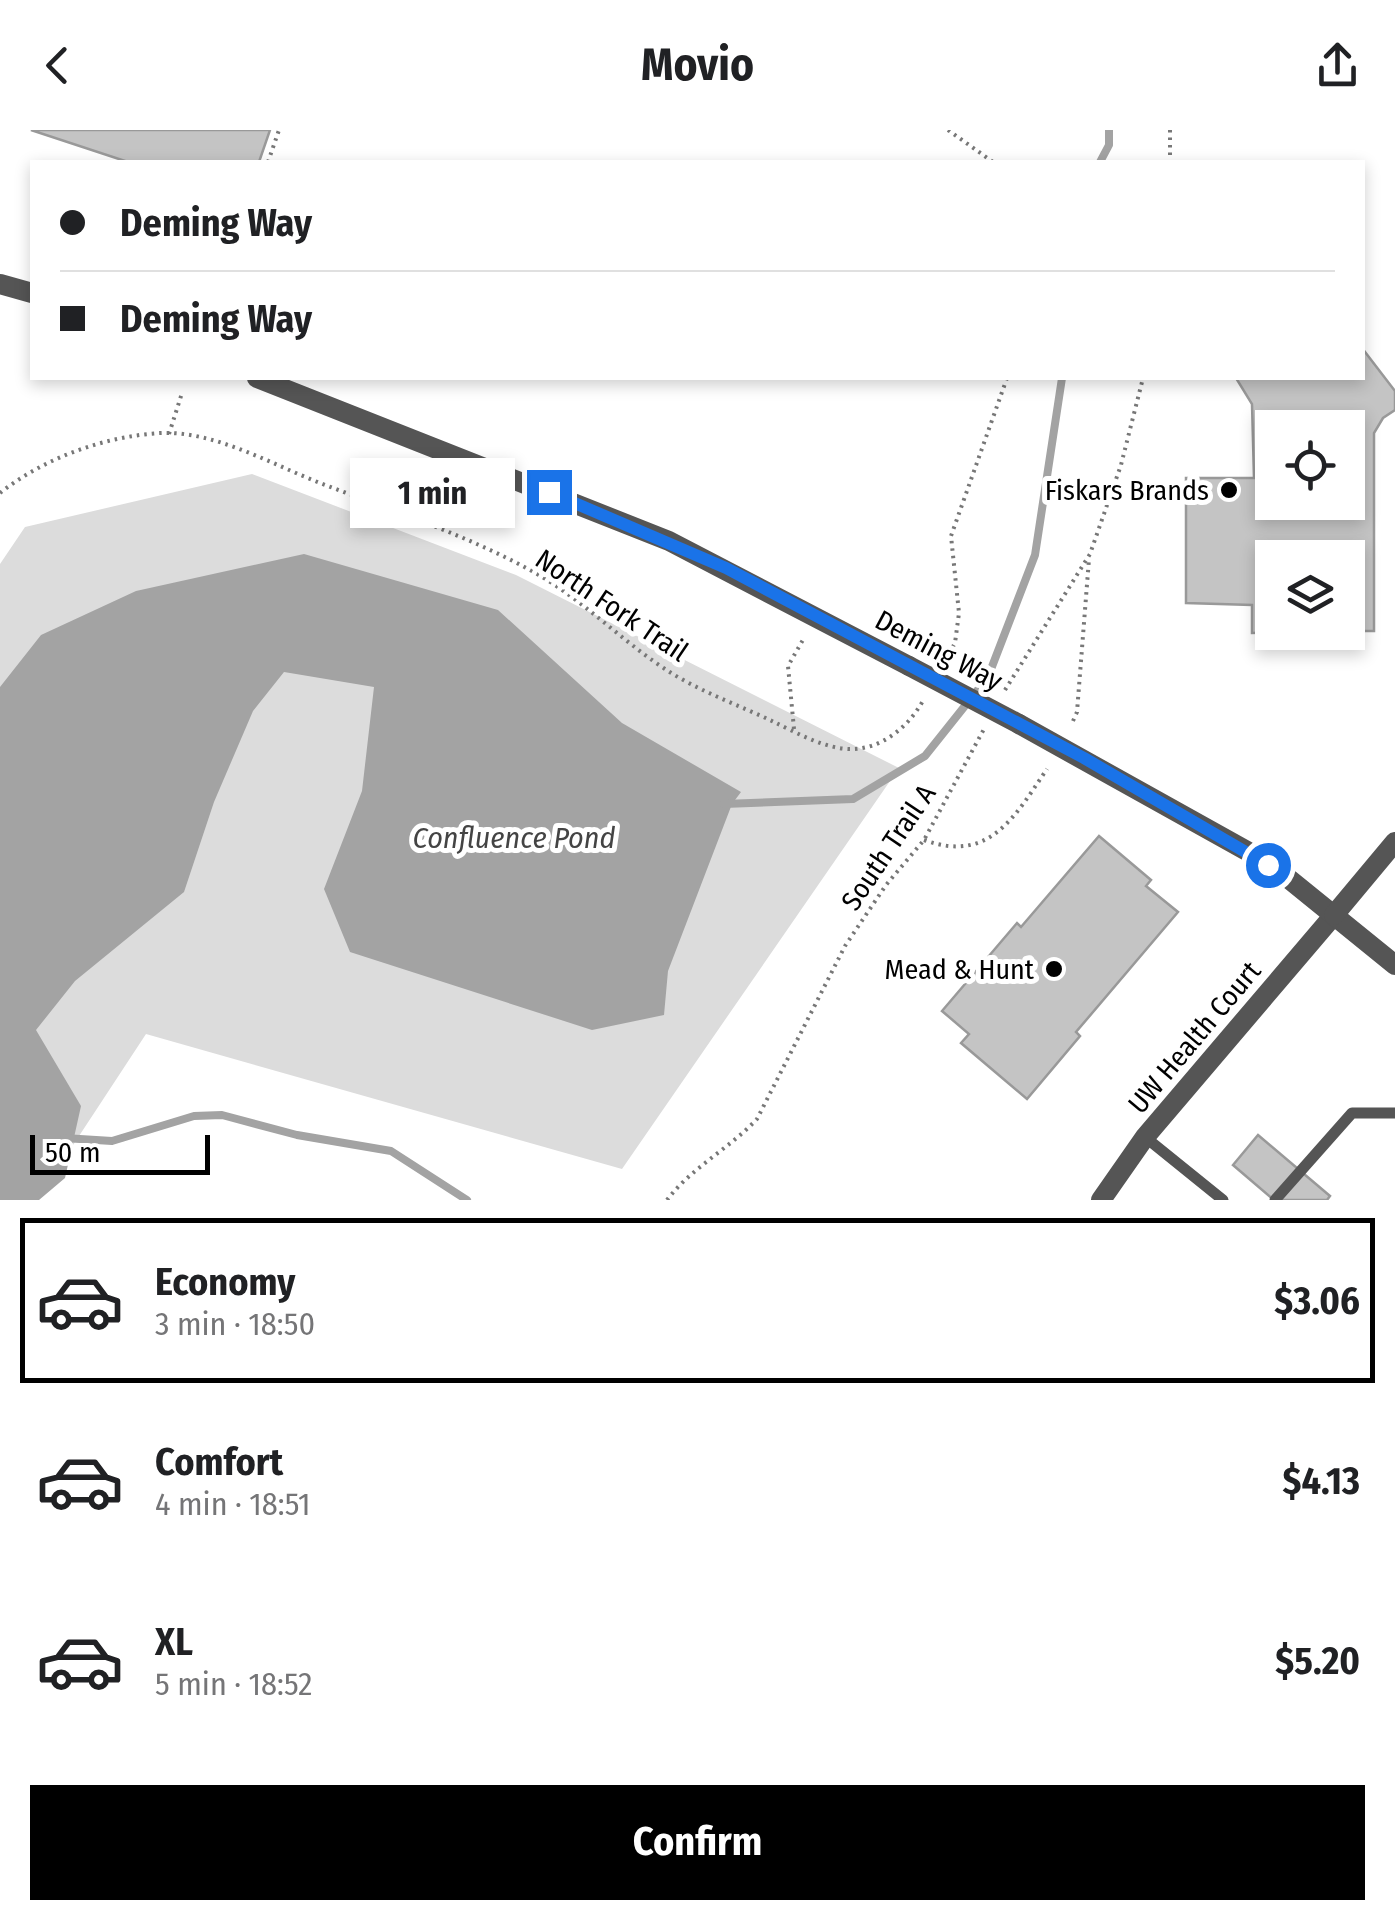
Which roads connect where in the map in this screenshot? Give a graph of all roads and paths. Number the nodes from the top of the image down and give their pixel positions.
1 (279, 130) edge
2 (948, 130) edge
3 (1170, 130) edge
4 (269, 160) edge
5 (990, 160) edge
6 (1170, 160) edge
7 (0, 284) edge
8 (30, 292) edge
9 (263, 380) edge
10 (1006, 380) edge
11 (1143, 380) edge
12 (182, 392) dead end
13 (169, 434) junction
14 (0, 493) edge
15 (1090, 554) junction
16 (816, 616) junction
17 (939, 672) dead end
18 (931, 686) dead end
19 (1003, 694) dead end
20 (1073, 722) dead end
21 (986, 725) dead end
22 (794, 732) junction
23 (1047, 768) dead end
24 (924, 840) junction
25 (1395, 842) edge
26 (1334, 914) junction
27 (1395, 965) edge
28 (1395, 1113) edge
29 (1145, 1137) junction
30 (1107, 1198) edge
31 (667, 1200) edge
32 (1223, 1200) edge
33 (1275, 1200) edge

1 - 4 path
2 - 5 path
3 - 6 path
7 - 8 street
9 - 16 street, Deming Way
10 - 17 path
11 - 15 path
12 - 13 path
13 - 14 path, North Fork Trail
13 - 22 path, North Fork Trail
15 - 19 path
15 - 20 path
16 - 22 path
16 - 26 street, Deming Way, bridge
18 - 22 path, North Fork Trail
21 - 24 path, South Trail A
23 - 24 path
24 - 31 path, South Trail A
25 - 26 street, UW Health Court
26 - 27 street, Deming Way
26 - 29 street, UW Health Court
28 - 33 lane
29 - 30 street, UW Health Court
29 - 32 lane

